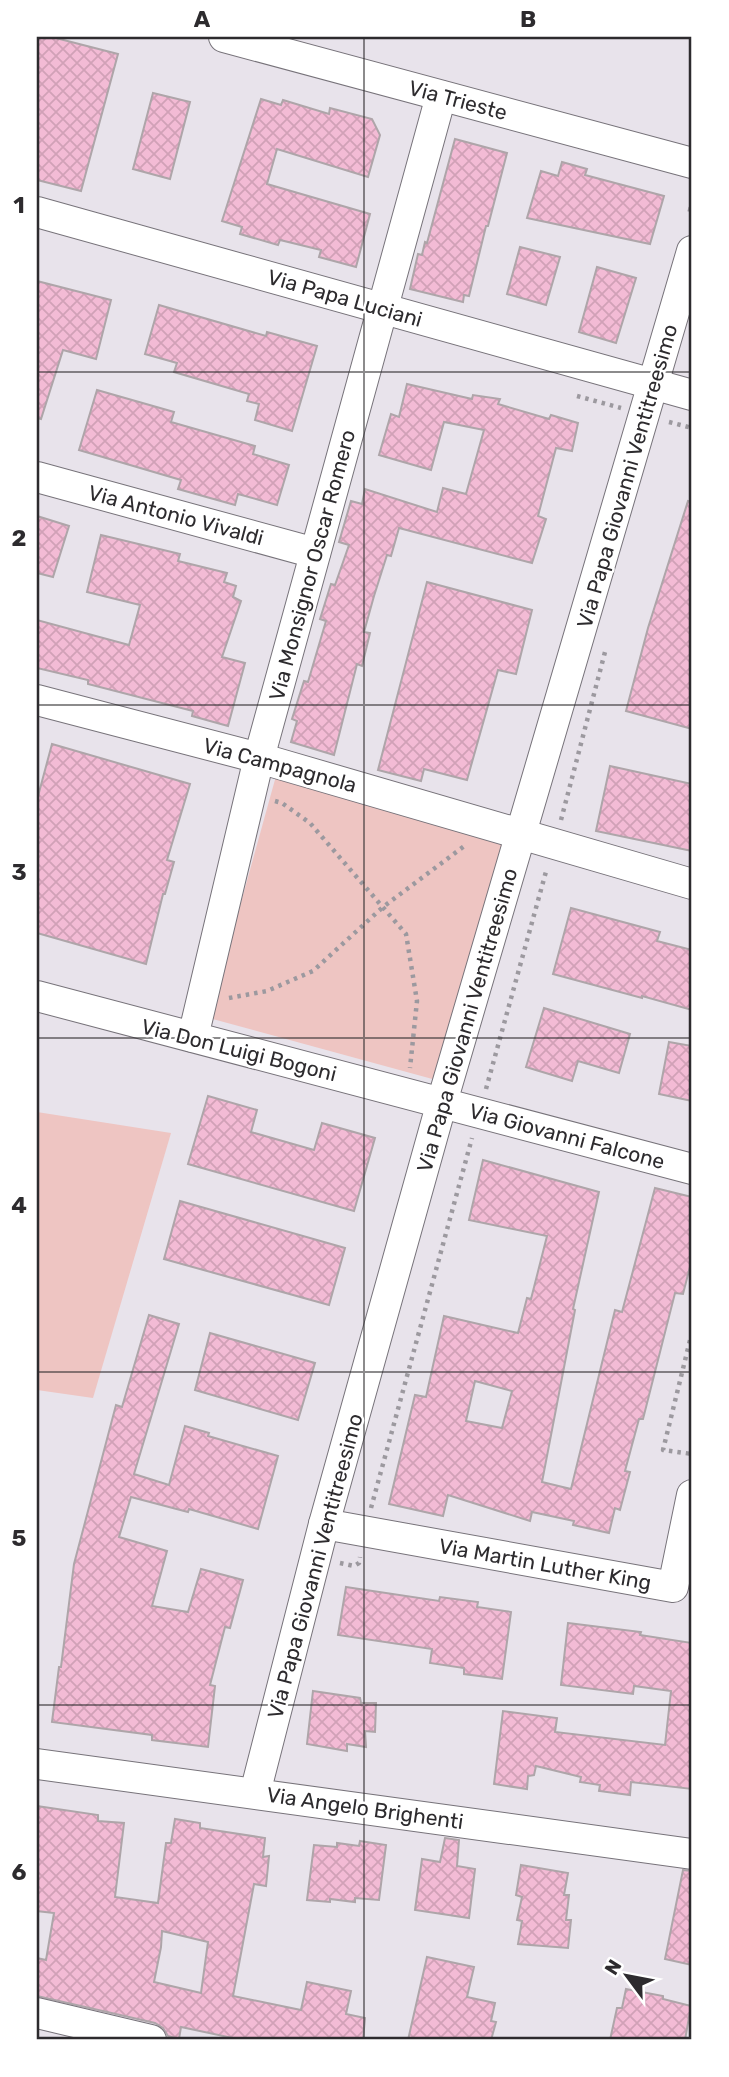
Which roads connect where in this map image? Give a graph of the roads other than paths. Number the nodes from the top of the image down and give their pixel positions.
1 (224, 37) edge
2 (441, 96) junction
3 (692, 163) edge
4 (37, 212) edge
5 (692, 251) edge
6 (381, 308) junction
7 (654, 384) junction
8 (692, 395) edge
9 (37, 477) edge
10 (315, 553) junction
11 (37, 700) edge
12 (259, 758) junction
13 (522, 833) junction
14 (692, 884) edge
15 (37, 996) edge
16 (193, 1037) junction
17 (442, 1102) junction
18 (692, 1168) edge
19 (692, 1495) edge
20 (324, 1524) junction
21 (37, 1764) edge
22 (255, 1793) junction
23 (692, 1854) edge
24 (37, 2013) edge
25 (151, 2040) edge

1 - 2 street, Via Trieste
2 - 3 street, Via Trieste
2 - 6 street, Via Monsignor Oscar Romero
4 - 6 street, Via Papa Luciani
5 - 7 street, Via Papa Giovanni Ventitreesimo
6 - 7 street, Via Papa Luciani
6 - 10 street, Via Monsignor Oscar Romero
7 - 8 street, Via Papa Luciani
7 - 13 street, Via Papa Giovanni Ventitreesimo
9 - 10 street, Via Antonio Vivaldi
10 - 12 street, Via Monsignor Oscar Romero
11 - 12 street, Via Campagnola
12 - 13 street, Via Campagnola
12 - 16 street, Via Monsignor Oscar Romero
13 - 14 street, Via Campagnola
13 - 17 street, Via Papa Giovanni Ventitreesimo
15 - 16 street, Via Don Luigi Bogoni
16 - 17 street, Via Don Luigi Bogoni
17 - 18 street, Via Giovanni Falcone
17 - 20 street, Via Papa Giovanni Ventitreesimo
19 - 20 street, Via Martin Luther King
20 - 22 street, Via Papa Giovanni Ventitreesimo
21 - 22 street, Via Angelo Brighenti
22 - 23 street, Via Angelo Brighenti
24 - 25 street

